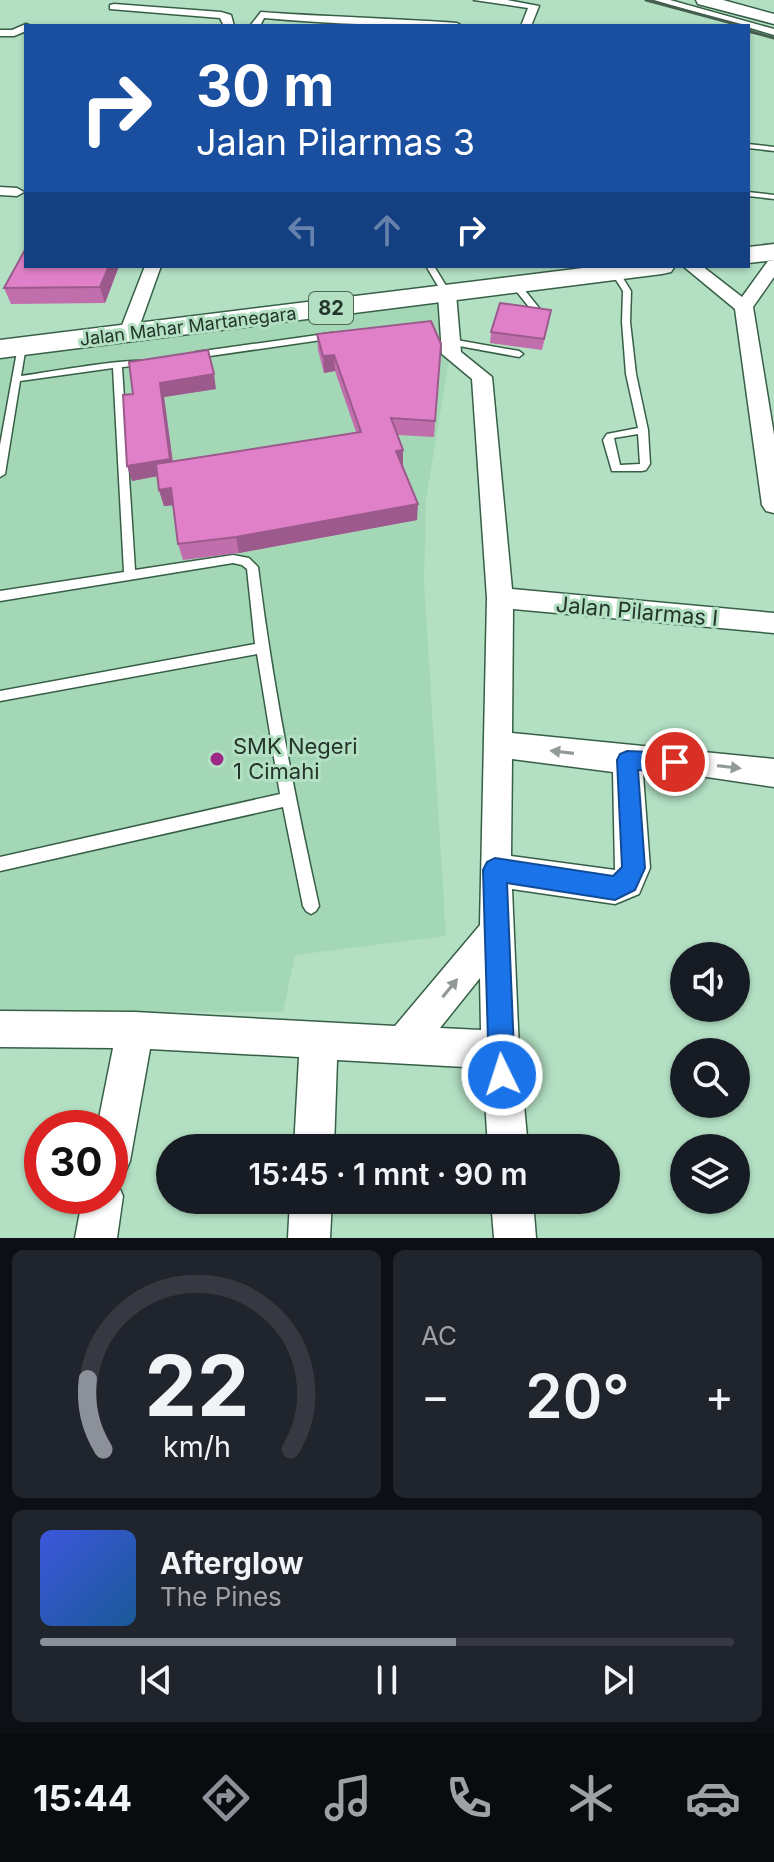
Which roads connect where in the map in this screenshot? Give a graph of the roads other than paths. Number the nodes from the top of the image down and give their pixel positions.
1 (275, 0) edge
2 (479, 0) edge
3 (659, 0) edge
4 (704, 0) edge
5 (737, 0) edge
6 (155, 5) edge
7 (114, 7) dead end
8 (774, 10) edge
9 (375, 19) edge
10 (774, 19) edge
11 (258, 21) edge
12 (229, 24) edge
13 (434, 24) edge
14 (527, 24) edge
15 (745, 24) edge
16 (750, 25) edge
17 (24, 28) edge
18 (774, 32) edge
19 (0, 33) edge
20 (750, 146) edge
21 (774, 149) edge
22 (0, 191) edge
23 (17, 192) dead end
24 (750, 194) edge
25 (774, 197) edge
26 (774, 252) edge
27 (750, 255) edge
28 (774, 265) edge
29 (152, 268) edge
30 (431, 268) edge
31 (646, 268) edge
32 (694, 268) edge
33 (615, 272) junction
34 (516, 285) junction
35 (447, 294) junction
36 (744, 307) junction
37 (536, 310) edge
38 (128, 333) junction
39 (336, 336) edge
40 (451, 342) junction
41 (11, 347) edge
42 (519, 354) dead end
43 (180, 357) edge
44 (164, 359) edge
45 (117, 365) junction
46 (18, 379) junction
47 (643, 430) junction
48 (0, 474) edge
49 (774, 505) edge
50 (130, 574) junction
51 (0, 596) edge
52 (500, 598) junction
53 (774, 623) edge
54 (262, 648) junction
55 (0, 696) edge
56 (497, 744) junction
57 (627, 760) junction
58 (774, 773) edge
59 (288, 799) junction
60 (0, 864) edge
61 (495, 870) junction
62 (311, 906) dead end
63 (496, 932) junction
64 (0, 1029) edge
65 (135, 1030) junction
66 (319, 1039) junction
67 (404, 1044) junction
68 (500, 1050) junction
69 (120, 1110) edge
70 (315, 1134) edge
71 (507, 1134) edge
72 (100, 1214) edge
73 (310, 1214) edge
74 (513, 1214) edge
75 (96, 1238) edge
76 (309, 1238) edge
77 (515, 1238) edge

1 - 11 street
2 - 14 street
3 - 15 street
4 - 10 highway
5 - 8 highway
6 - 7 street
6 - 12 street
9 - 11 street
9 - 13 street
16 - 18 street
17 - 19 street
20 - 21 lane
22 - 23 street
24 - 25 lane
26 - 27 main road
28 - 36 street
29 - 38 street
30 - 35 lane
31 - 33 main road, Jalan Mahar Martanegara / 82
32 - 36 street
33 - 34 main road, Jalan Mahar Martanegara / 82
33 - 47 lane
34 - 35 main road, Jalan Mahar Martanegara / 82
34 - 37 lane
35 - 38 main road, Jalan Mahar Martanegara / 82
35 - 40 street
36 - 49 street
38 - 41 main road, Jalan Mahar Martanegara / 82
39 - 43 lane
40 - 42 lane
40 - 52 street
41 - 46 lane
44 - 45 lane
45 - 46 lane
45 - 50 lane
46 - 48 lane
47 - 47 lane
50 - 51 lane
50 - 54 lane
52 - 53 street, Jalan Pilarmas I
52 - 56 street
54 - 55 lane
54 - 59 lane
57 -> 56 street
56 - 61 street
57 -> 58 street
57 - 61 street
59 - 60 lane
59 - 62 lane
61 - 63 street
67 -> 63 street
63 - 68 street
64 - 65 street
65 - 66 street
65 - 69 street
66 - 67 street
66 - 70 street
67 - 68 street
68 - 71 street
72 - 75 street
73 - 76 street
74 - 77 street

